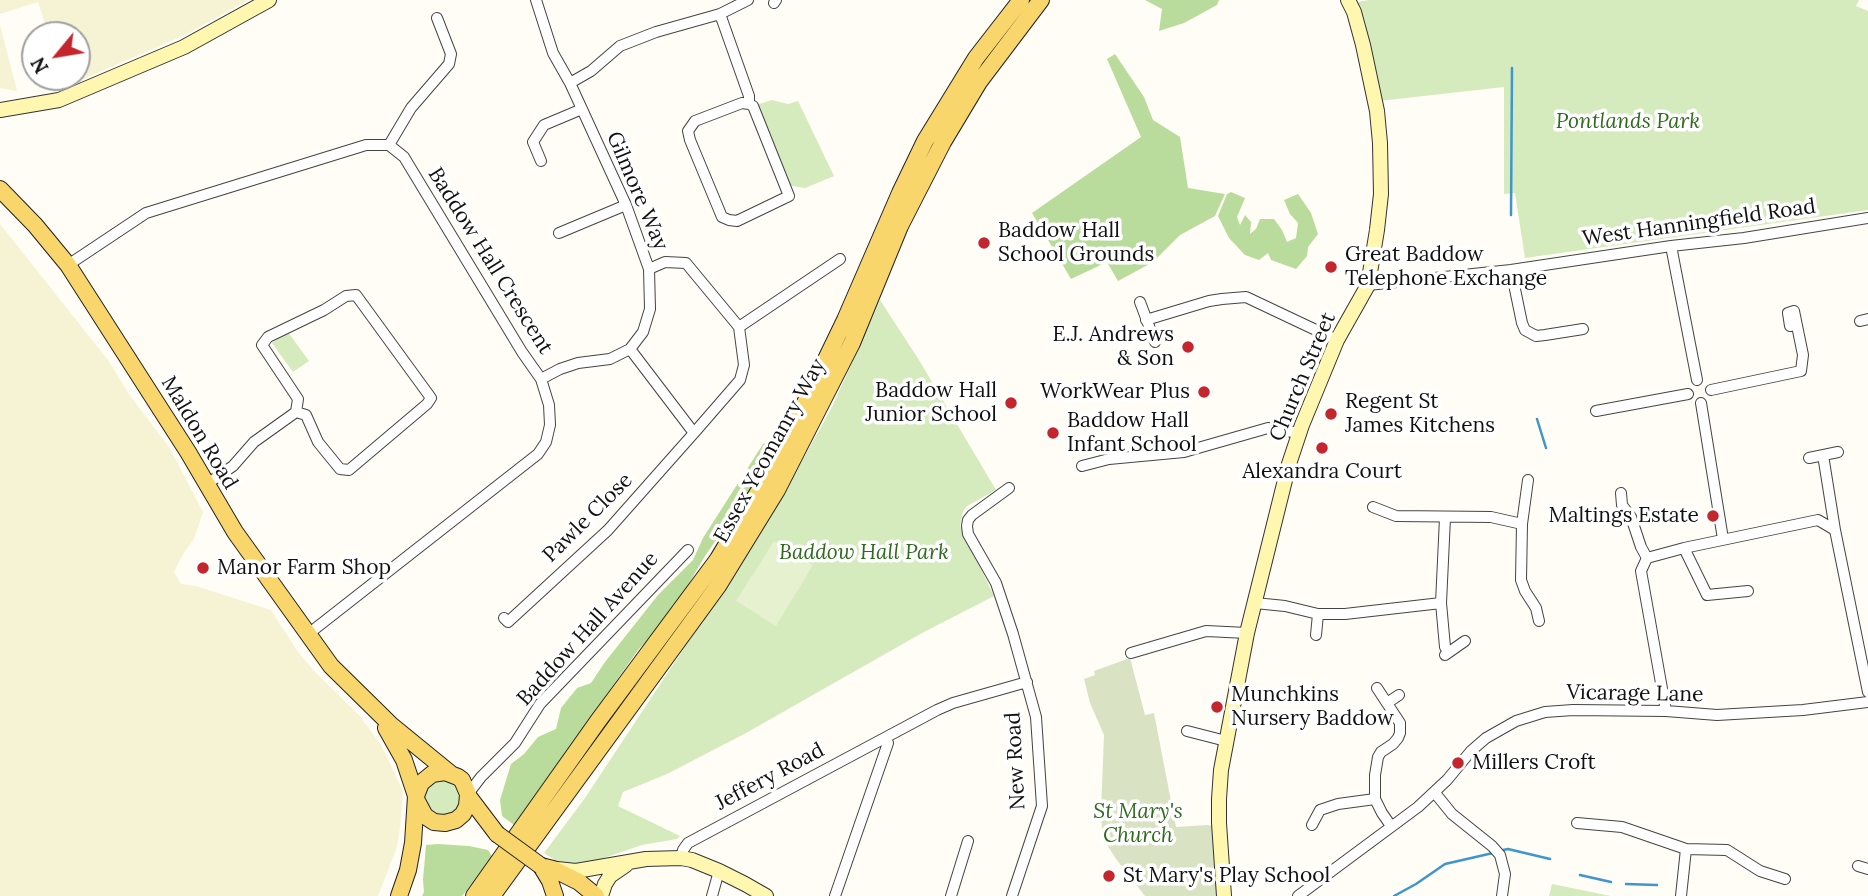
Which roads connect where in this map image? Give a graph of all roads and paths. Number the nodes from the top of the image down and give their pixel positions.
1 (269, 0) edge
2 (536, 0) edge
3 (748, 0) edge
4 (1021, 0) edge
5 (1041, 0) edge
6 (1348, 0) edge
7 (720, 14) junction
8 (441, 19) dead end
9 (570, 83) junction
10 (749, 104) junction
11 (582, 109) junction
12 (0, 110) edge
13 (389, 145) junction
14 (541, 161) dead end
15 (0, 189) edge
16 (626, 205) junction
17 (1868, 218) edge
18 (565, 233) dead end
19 (1671, 246) junction
20 (840, 259) dead end
21 (68, 265) junction
22 (649, 269) junction
23 (1511, 270) junction
24 (1368, 285) junction
25 (1140, 302) dead end
26 (1146, 320) junction
27 (1797, 325) dead end
28 (739, 327) junction
29 (1583, 329) dead end
30 (1337, 340) junction
31 (1154, 342) dead end
32 (630, 349) junction
33 (541, 379) junction
34 (1697, 380) junction
35 (1711, 390) junction
36 (1688, 394) junction
37 (1701, 403) junction
38 (1596, 411) dead end
39 (296, 412) junction
40 (694, 433) junction
41 (1300, 433) junction
42 (1838, 452) dead end
43 (1823, 455) junction
44 (1809, 458) dead end
45 (1082, 466) dead end
46 (1528, 480) dead end
47 (207, 484) junction
48 (1009, 488) dead end
49 (1620, 493) dead end
50 (1373, 507) dead end
51 (1445, 518) junction
52 (1522, 524) junction
53 (1835, 530) junction
54 (1723, 539) junction
55 (1684, 548) junction
56 (688, 550) dead end
57 (1647, 558) junction
58 (1255, 603) junction
59 (1441, 603) junction
60 (1744, 605) dead end
61 (1318, 614) junction
62 (503, 618) dead end
63 (1539, 621) dead end
64 (1247, 633) junction
65 (307, 635) junction
66 (1316, 635) dead end
67 (1465, 641) dead end
68 (1131, 653) dead end
69 (1027, 682) junction
70 (1377, 688) dead end
71 (1868, 692) edge
72 (1399, 695) dead end
73 (363, 699) junction
74 (1868, 702) edge
75 (1387, 703) junction
76 (1667, 711) junction
77 (1187, 731) dead end
78 (886, 738) junction
79 (1226, 741) junction
80 (491, 766) junction
81 (455, 775) junction
82 (1435, 793) junction
83 (469, 796) junction
84 (417, 799) junction
85 (1375, 799) junction
86 (456, 820) junction
87 (1312, 825) dead end
88 (1391, 826) junction
89 (1582, 827) dead end
90 (496, 834) junction
91 (968, 841) dead end
92 (1686, 849) junction
93 (681, 858) junction
94 (634, 860) junction
95 (547, 868) junction
96 (719, 871) junction
97 (1786, 879) dead end
98 (1505, 895) edge
99 (399, 896) edge
100 (474, 896) edge
101 (492, 896) edge
102 (555, 896) edge
103 (598, 896) edge
104 (712, 896) edge
105 (766, 896) edge
106 (835, 896) edge
107 (951, 896) edge
108 (1012, 896) edge
109 (1224, 896) edge
110 (1298, 896) edge
111 (1681, 896) edge

1 - 12 street
2 - 9 street, Gilmore Way
3 - 7 street
4 - 100 main road, Essex Yeomanry Way
5 - 101 main road, Essex Yeomanry Way
6 - 24 street, Church Street
7 - 9 street
7 - 10 street
8 - 13 street
9 - 11 street, Gilmore Way
10 - 10 street
11 - 14 street
11 - 16 street, Gilmore Way
13 - 21 street
13 - 33 street, Baddow Hall Crescent
15 - 21 main road, Maldon Road
16 - 18 street
16 - 22 street, Gilmore Way
17 - 19 street, West Hanningfield Road
19 - 23 street, West Hanningfield Road
19 - 34 street
20 - 28 street
21 - 47 main road, Maldon Road
22 - 28 street
22 - 32 street, Gilmore Way
23 - 24 street, West Hanningfield Road
23 - 29 street
24 - 30 street, Church Street
25 - 26 street
26 - 30 street
26 - 31 street
27 - 35 street
28 - 40 street
30 - 41 street, Church Street
32 - 33 street
32 - 40 street
33 - 65 street, Baddow Hall Crescent
34 - 35 street
34 - 36 street
35 - 37 street
36 - 37 street
36 - 38 street
37 - 54 street
39 - 39 street
39 - 47 street
40 - 62 street, Pawle Close
41 - 45 street
41 - 58 street, Church Street
42 - 43 street
43 - 44 street
43 - 53 street
46 - 52 street
47 - 65 main road, Maldon Road
48 - 69 street, New Road
49 - 57 street
50 - 51 street
51 - 52 street
51 - 59 street
52 - 63 street
53 - 54 street
53 - 71 street
54 - 55 street
55 - 57 street
55 - 60 street
56 - 80 street, Baddow Hall Avenue
57 - 76 street
58 - 61 street
58 - 64 street, Church Street
59 - 61 street
59 - 67 street
61 - 66 street
64 - 68 street
64 - 79 street, Church Street
65 - 73 main road, Maldon Road
69 - 78 street, Jeffery Road
69 - 108 street, New Road
70 - 75 street
72 - 75 street
73 - 81 main road, Maldon Road
73 - 84 main road, Maldon Road
74 - 76 street, Vicarage Lane
75 - 85 street
76 - 82 street, Vicarage Lane
77 - 79 street
78 - 93 street, Jeffery Road
78 - 106 street
79 - 109 street, Church Street
80 - 81 street, Baddow Hall Avenue
80 - 83 street, Baddow Hall Avenue
81 - 83 main road
81 - 84 main road
82 - 88 street, Vicarage Lane
82 - 98 street
83 - 86 main road
83 - 90 main road
84 - 86 main road
84 - 99 main road
85 - 87 street
85 - 88 street
86 - 90 main road
88 - 110 street, Vicarage Lane
89 - 92 street
90 - 95 main road, bridge
91 - 107 street
92 - 97 street
92 - 111 street
93 - 94 street
93 - 96 street
94 - 95 street
94 - 103 street
95 - 102 main road
95 - 103 main road
96 - 104 street
96 - 105 street

